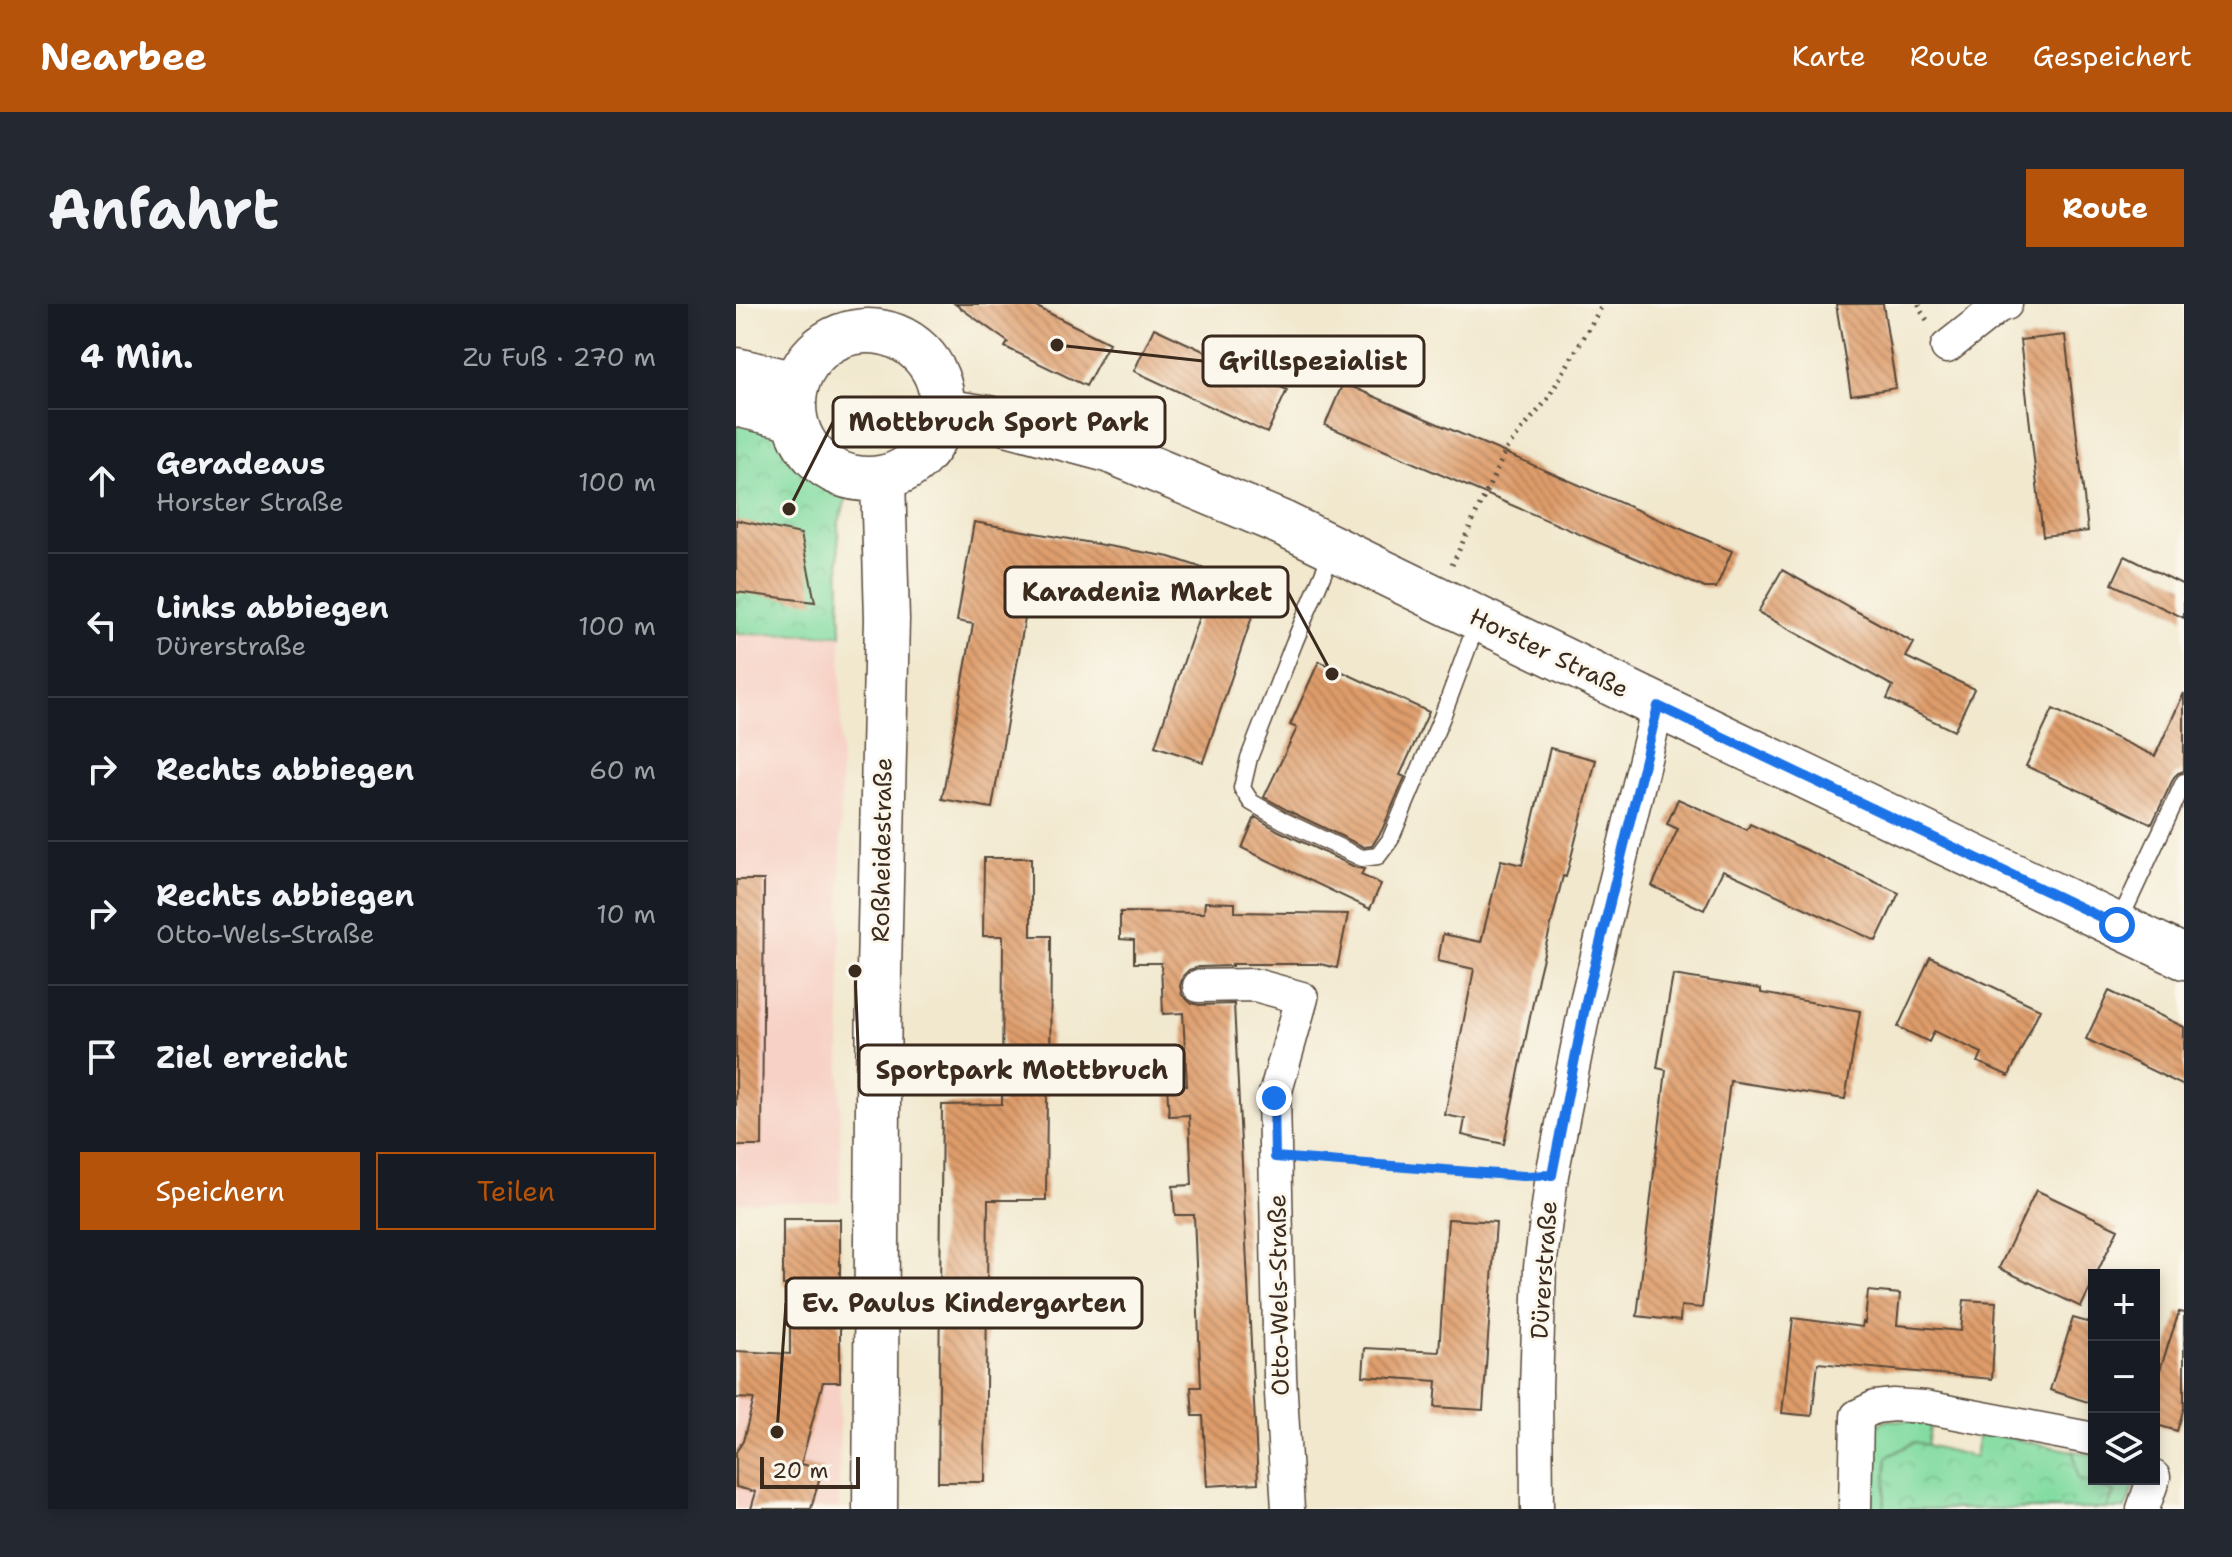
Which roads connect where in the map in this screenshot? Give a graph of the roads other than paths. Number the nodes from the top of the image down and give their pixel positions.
1 (2006, 304) edge
2 (857, 318) edge
3 (1947, 347) dead end
4 (736, 370) edge
5 (796, 401) junction
6 (736, 404) edge
7 (942, 411) junction
8 (883, 478) junction
9 (1334, 549) junction
10 (1478, 619) junction
11 (1658, 706) junction
12 (2184, 782) edge
13 (2117, 925) junction
14 (2184, 957) edge
15 (1199, 986) dead end
16 (2088, 1438) edge
17 (2151, 1485) edge
18 (875, 1509) edge
19 (1288, 1509) edge
20 (1537, 1509) edge
21 (1855, 1509) edge
22 (2143, 1509) edge

1 - 3 street
2 - 5 main road
2 - 7 main road
4 - 5 main road
5 - 6 main road
5 - 8 main road
7 - 8 main road
7 - 9 main road, Horster Straße
8 - 18 main road, Roßheidestraße
9 - 10 main road, Horster Straße
9 - 10 lane
10 - 11 main road, Horster Straße
11 - 13 main road, Horster Straße
11 - 20 street, Dürerstraße
12 - 13 lane
13 - 14 main road, Horster Straße
15 - 19 street, Otto-Wels-Straße
16 - 21 street
17 - 22 street

